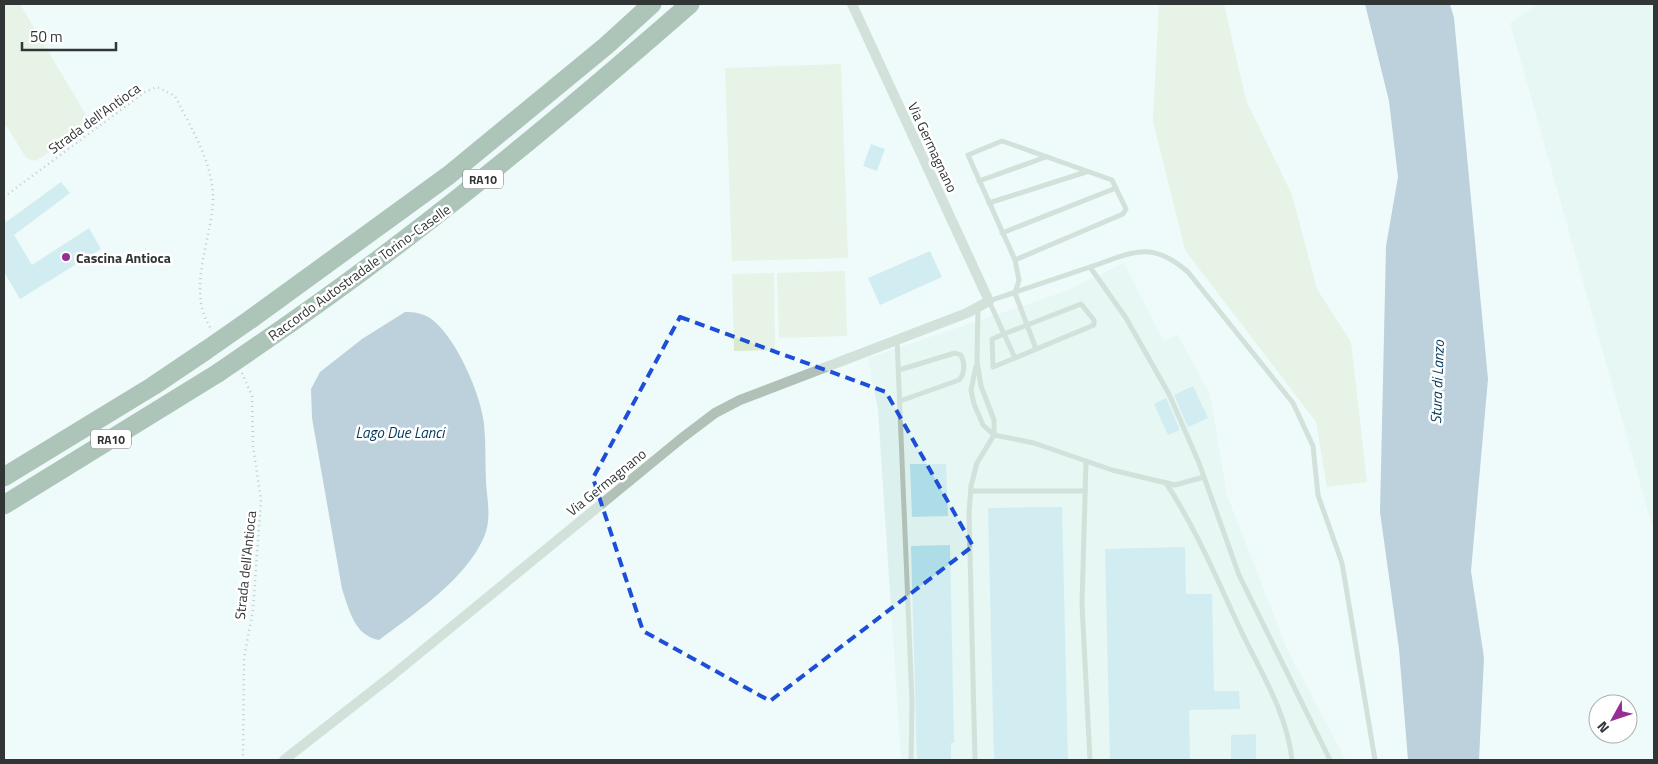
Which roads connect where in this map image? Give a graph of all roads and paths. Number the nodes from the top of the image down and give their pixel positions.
1 (652, 4) edge
2 (690, 4) edge
3 (852, 4) edge
4 (1046, 157) junction
5 (1087, 171) junction
6 (979, 181) junction
7 (1116, 188) junction
8 (4, 197) edge
9 (989, 204) junction
10 (1002, 233) junction
11 (1014, 260) junction
12 (1090, 267) junction
13 (1015, 292) junction
14 (989, 301) junction
15 (978, 306) junction
16 (208, 325) dead end
17 (1027, 326) junction
18 (1004, 334) junction
19 (897, 338) junction
20 (1036, 349) junction
21 (1015, 358) junction
22 (977, 361) junction
23 (899, 370) junction
24 (243, 374) dead end
25 (900, 401) junction
26 (994, 435) junction
27 (1086, 461) junction
28 (4, 477) edge
29 (1204, 477) junction
30 (1166, 483) junction
31 (971, 491) junction
32 (1085, 491) junction
33 (4, 505) edge
34 (243, 760) edge
35 (284, 760) edge
36 (911, 760) edge
37 (975, 760) edge
38 (1090, 760) edge
39 (1292, 760) edge
40 (1330, 760) edge
41 (1375, 760) edge

1 - 28 highway, Raccordo Autostradale Torino-Caselle / RA10, bridge
2 - 33 highway, Raccordo Autostradale Torino-Caselle / RA10, bridge
3 - 14 street, Via Germagnano
4 - 5 lane
4 - 6 lane
4 - 6 lane
5 - 7 lane
5 - 9 lane
6 - 9 lane
7 - 10 lane
7 - 11 lane
8 - 16 path, Strada dell'Antioca
9 - 10 lane
10 - 11 lane
11 - 13 lane
12 - 13 lane, Via Germagnano
12 - 29 lane
12 - 41 lane, Via Germagnano
13 - 14 lane, Via Germagnano
13 - 17 lane
14 - 15 street, Via Germagnano
14 - 18 lane
15 - 19 street, Via Germagnano
15 - 22 lane
17 - 18 lane
17 - 20 lane
17 - 20 lane
18 - 21 lane
18 - 21 lane
19 - 23 lane
19 - 35 street, Via Germagnano
20 - 21 lane
22 - 26 lane
22 - 26 lane
23 - 25 lane
23 - 25 lane
24 - 34 path, Strada dell'Antioca
25 - 36 lane
26 - 27 lane
26 - 31 lane
27 - 30 lane
27 - 32 lane
29 - 30 lane
29 - 40 lane
30 - 39 lane
31 - 32 lane
31 - 37 lane
32 - 38 lane

